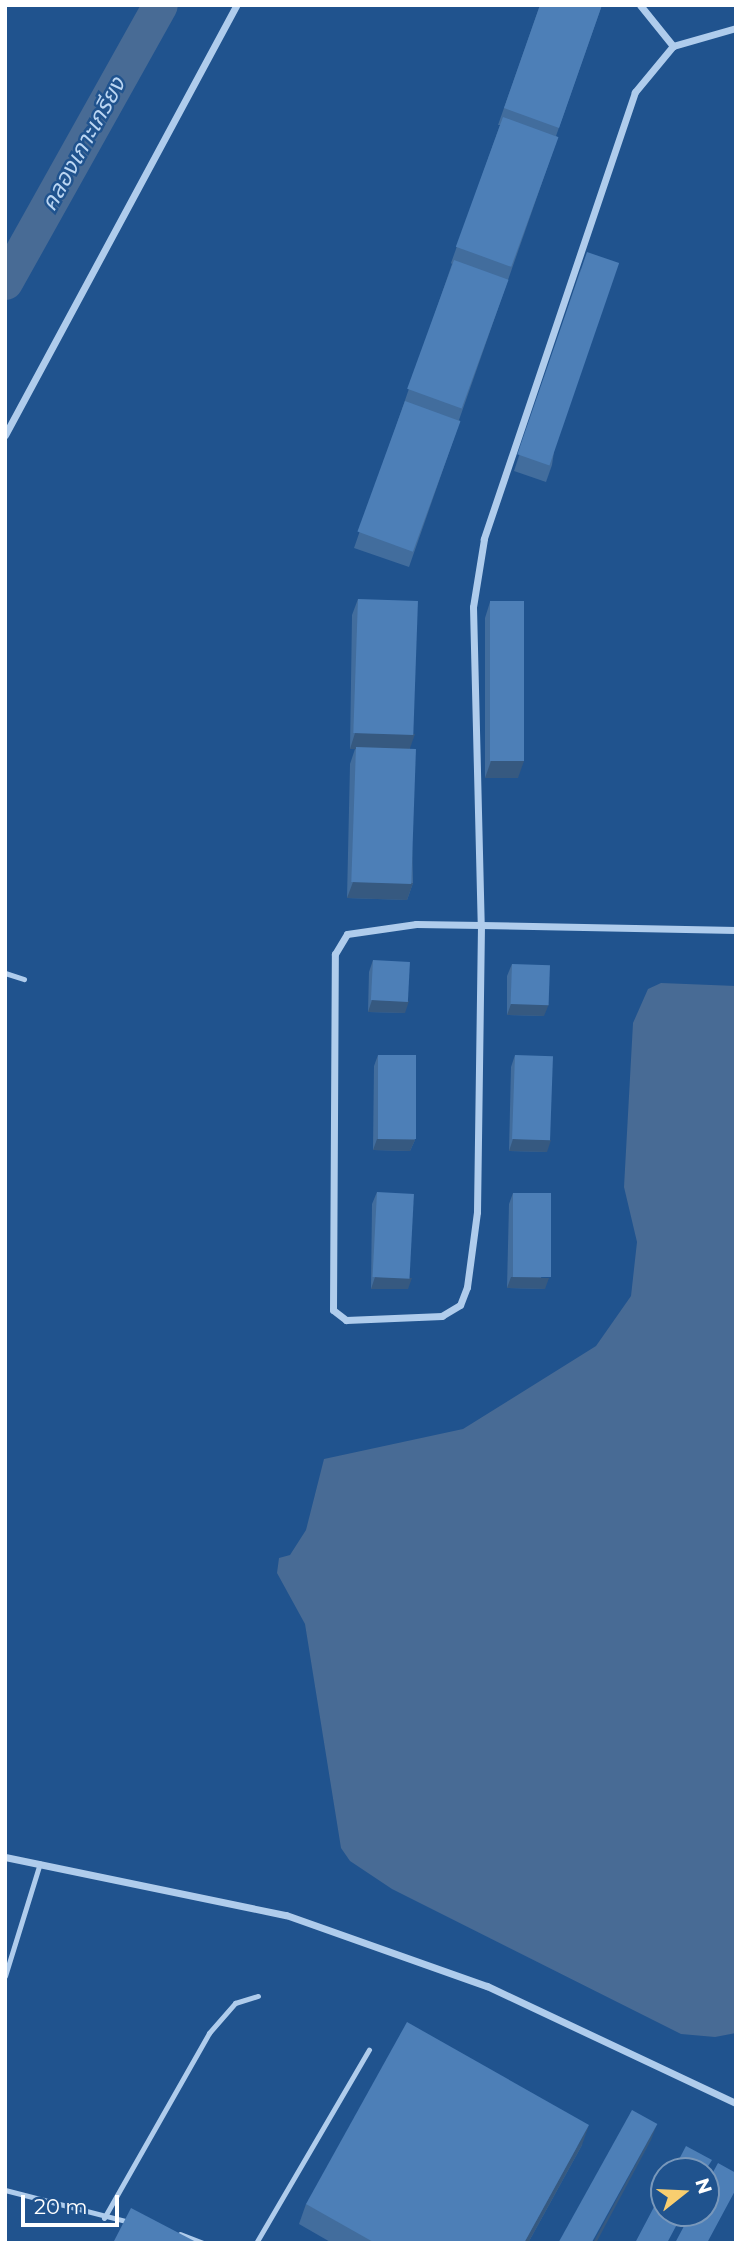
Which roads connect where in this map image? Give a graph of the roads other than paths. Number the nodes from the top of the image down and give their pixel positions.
1 (237, 5) edge
2 (640, 5) edge
3 (736, 28) edge
4 (673, 46) junction
5 (5, 435) edge
6 (481, 925) junction
7 (736, 930) edge
8 (5, 973) edge
9 (24, 979) dead end
10 (5, 1857) edge
11 (40, 1863) junction
12 (5, 1976) edge
13 (258, 1996) dead end
14 (369, 2050) dead end
15 (736, 2103) edge
16 (5, 2190) edge
17 (104, 2218) junction
18 (144, 2224) edge
19 (168, 2230) edge
20 (203, 2243) edge
21 (256, 2243) edge

1 - 5 street
2 - 4 street
3 - 4 street
4 - 6 street
6 - 6 street
6 - 7 street
8 - 9 lane
10 - 11 street
11 - 12 lane
11 - 15 street
13 - 17 lane
14 - 21 lane
16 - 17 lane
17 - 18 lane
19 - 20 lane

